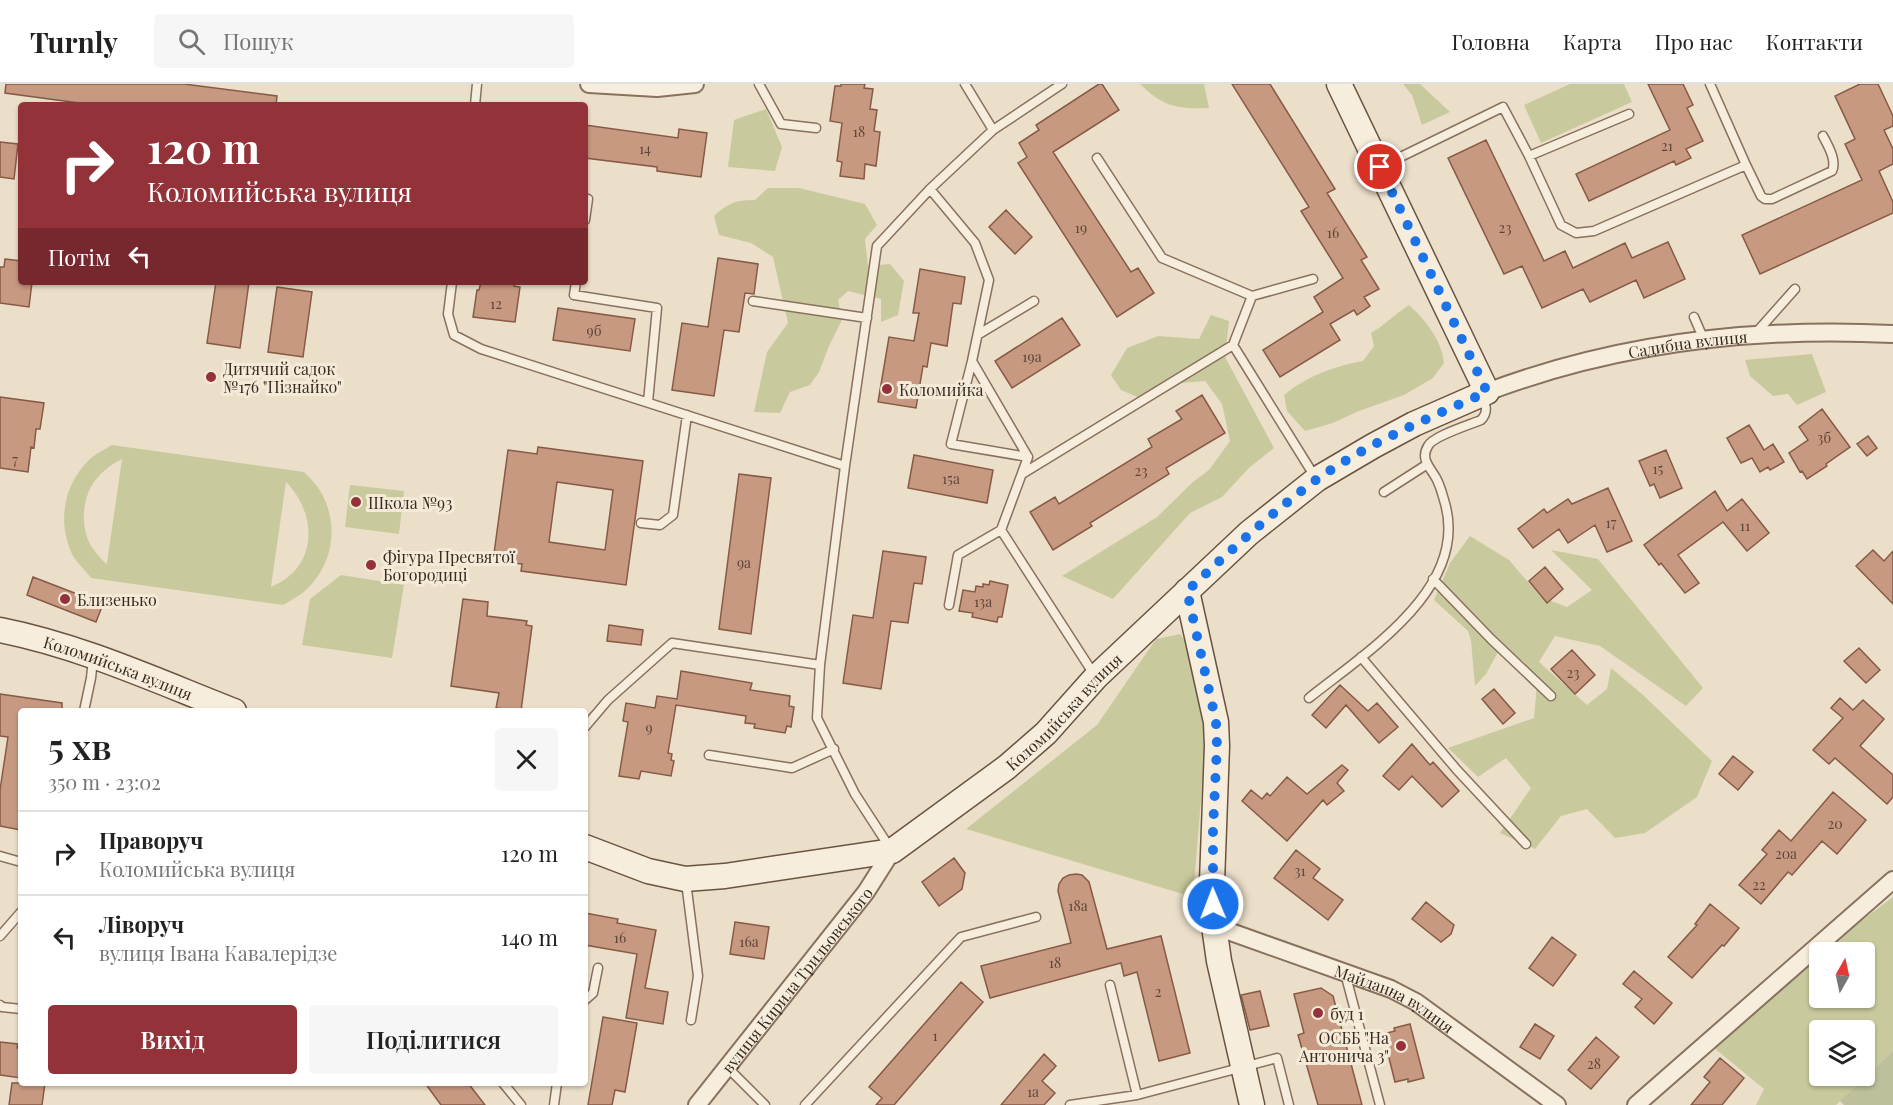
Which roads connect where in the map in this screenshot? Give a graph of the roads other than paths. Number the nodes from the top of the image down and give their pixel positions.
1 (477, 84) edge
2 (590, 84) edge
3 (696, 84) edge
4 (759, 84) edge
5 (965, 84) edge
6 (1062, 84) edge
7 (1340, 84) edge
8 (1710, 84) edge
9 (475, 102) edge
10 (1629, 114) dead end
11 (816, 128) dead end
12 (993, 130) junction
13 (1823, 136) dead end
14 (1529, 156) junction
15 (1096, 158) dead end
16 (1746, 165) junction
17 (1380, 167) junction
18 (930, 189) junction
19 (1313, 279) dead end
20 (452, 285) edge
21 (576, 285) edge
22 (1795, 290) dead end
23 (1252, 296) junction
24 (753, 301) dead end
25 (1034, 301) dead end
26 (1694, 317) dead end
27 (867, 318) junction
28 (979, 334) junction
29 (1755, 334) junction
30 (1893, 334) edge
31 (1704, 340) junction
32 (1233, 345) junction
33 (972, 361) junction
34 (1484, 393) junction
35 (648, 402) junction
36 (687, 414) junction
37 (1028, 457) junction
38 (1426, 465) junction
39 (845, 466) junction
40 (1021, 474) junction
41 (1317, 479) junction
42 (1384, 492) dead end
43 (640, 522) dead end
44 (1001, 530) junction
45 (1433, 579) junction
46 (1187, 591) junction
47 (949, 605) dead end
48 (0, 630) edge
49 (93, 655) junction
50 (1360, 657) junction
51 (820, 665) junction
52 (1096, 677) junction
53 (1551, 696) dead end
54 (1309, 698) dead end
55 (85, 708) edge
56 (226, 708) edge
57 (588, 723) edge
58 (834, 749) junction
59 (709, 755) dead end
60 (1526, 844) dead end
61 (588, 848) edge
62 (892, 851) junction
63 (0, 856) edge
64 (18, 861) edge
65 (685, 879) junction
66 (1893, 880) edge
67 (18, 915) edge
68 (1036, 917) dead end
69 (1214, 926) junction
70 (0, 936) edge
71 (598, 968) dead end
72 (1345, 973) junction
73 (1110, 985) dead end
74 (588, 997) edge
75 (0, 1005) edge
76 (18, 1010) edge
77 (691, 1020) dead end
78 (728, 1067) junction
79 (1243, 1067) junction
80 (505, 1086) edge
81 (557, 1086) edge
82 (1137, 1095) junction
83 (521, 1105) edge
84 (554, 1105) edge
85 (697, 1105) edge
86 (765, 1105) edge
87 (805, 1105) edge
88 (1070, 1105) edge
89 (1252, 1105) edge
90 (1289, 1105) edge
91 (1380, 1105) edge
92 (1557, 1105) edge
93 (1636, 1105) edge

1 - 9 lane
2 - 3 street
4 - 11 lane
5 - 12 lane
6 - 12 lane
7 - 17 main road
8 - 16 lane
10 - 14 lane
12 - 18 lane
13 - 16 lane
14 - 16 lane
14 - 17 lane
15 - 23 lane
17 - 34 main road
18 - 27 lane
18 - 28 lane
19 - 23 lane
20 - 35 lane
21 - 35 lane
22 - 29 lane
23 - 32 lane
24 - 27 lane
25 - 28 lane
26 - 31 lane
27 - 39 lane
28 - 33 lane
29 - 30 street, Садибна вулиця
29 - 31 street, Садибна вулиця
31 - 34 street, Садибна вулиця
32 - 40 lane
32 - 41 lane
33 - 37 lane
33 - 37 lane
34 - 38 lane
34 - 41 main road, Коломийська вулиця
35 - 36 lane
36 - 39 lane
36 - 43 lane
37 - 40 lane
38 - 42 lane
38 - 45 lane
39 - 51 lane
40 - 44 lane
41 - 46 main road, Коломийська вулиця
44 - 47 lane
44 - 52 lane
45 - 50 lane
45 - 53 lane
46 - 52 main road, Коломийська вулиця
46 - 69 main road
48 - 49 main road, Коломийська вулиця
49 - 55 lane
49 - 56 main road, Коломийська вулиця
50 - 54 lane
50 - 60 lane
51 - 57 lane
51 - 58 lane
52 - 62 main road, Коломийська вулиця
58 - 59 lane
58 - 62 lane
61 - 65 main road, Коломийська вулиця
62 - 65 main road, Коломийська вулиця
62 - 78 street, вулиця Кирила Трильовського
63 - 64 lane
65 - 77 lane
66 - 93 street
67 - 70 lane
68 - 87 lane
69 - 72 street, Майданна вулиця
69 - 79 main road
71 - 74 lane
72 - 91 lane
72 - 92 street, Майданна вулиця
73 - 82 lane
75 - 76 lane
78 - 85 street, вулиця Кирила Трильовського
78 - 86 lane
79 - 82 lane
79 - 89 main road
79 - 90 lane
80 - 83 lane
81 - 84 lane
82 - 88 lane

